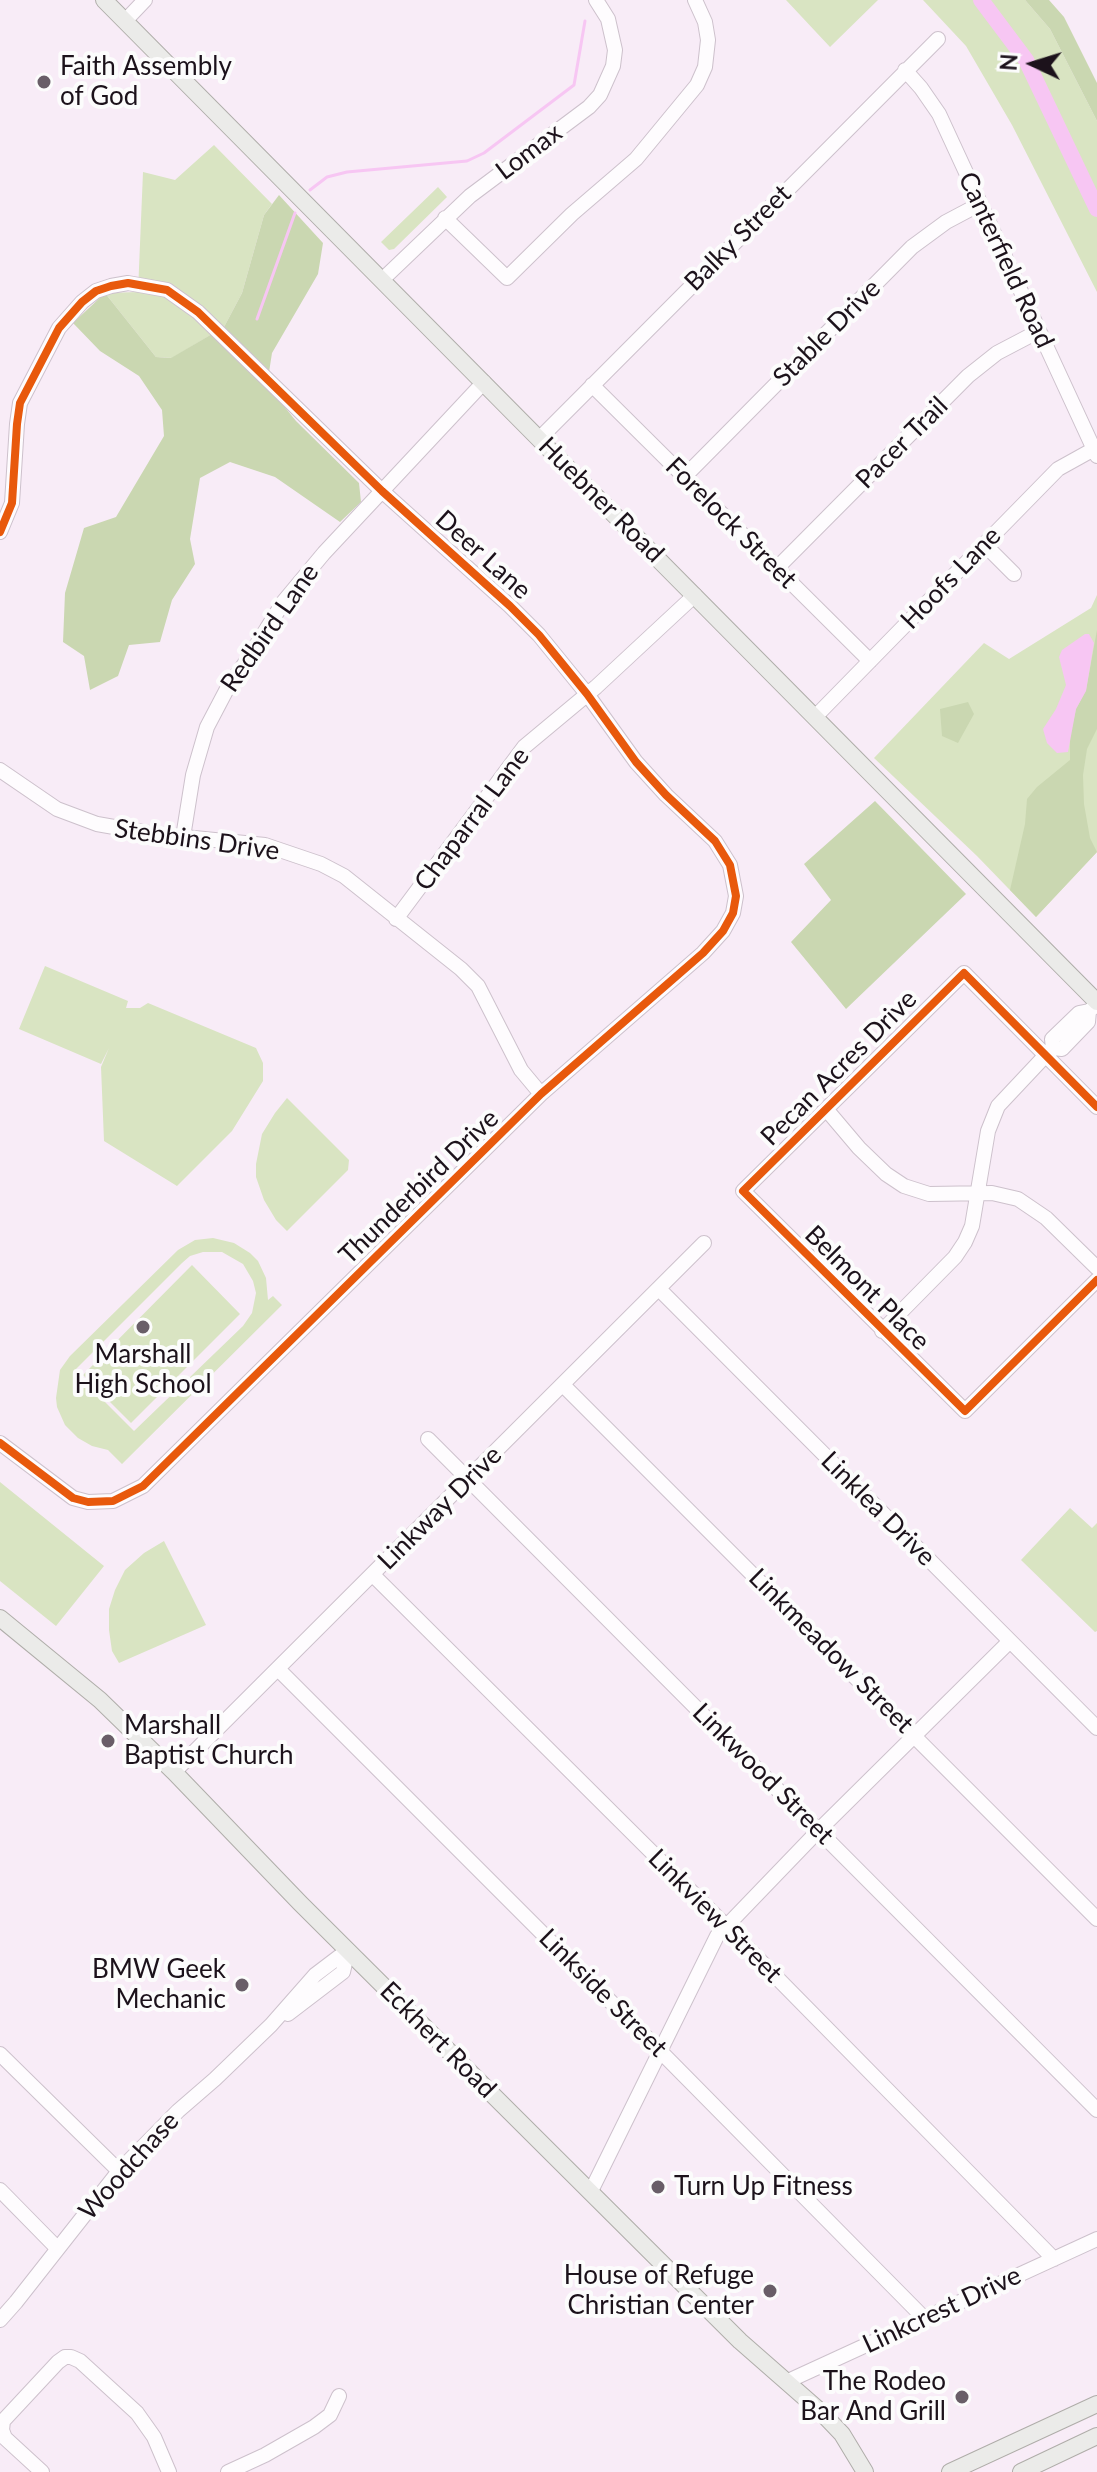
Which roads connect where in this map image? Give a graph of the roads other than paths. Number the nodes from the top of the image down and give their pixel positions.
1 (145, 0) edge
2 (596, 0) edge
3 (695, 0) edge
4 (109, 2) edge
5 (125, 21) junction
6 (938, 39) dead end
7 (905, 70) junction
8 (980, 204) junction
9 (445, 218) junction
10 (383, 279) junction
11 (1039, 331) junction
12 (484, 382) junction
13 (592, 385) junction
14 (540, 438) junction
15 (1095, 452) edge
16 (685, 476) junction
17 (382, 491) junction
18 (0, 532) edge
19 (985, 545) junction
20 (776, 569) junction
21 (1014, 574) dead end
22 (695, 595) junction
23 (870, 661) junction
24 (587, 694) junction
25 (816, 716) junction
26 (0, 770) edge
27 (183, 837) junction
28 (734, 882) joint
29 (396, 919) junction
30 (1094, 1006) edge
31 (1049, 1052) junction
32 (541, 1094) junction
33 (1097, 1107) edge
34 (826, 1109) junction
35 (743, 1191) joint
36 (977, 1193) junction
37 (704, 1243) dead end
38 (1097, 1268) edge
39 (1097, 1280) edge
40 (659, 1289) junction
41 (882, 1331) junction
42 (563, 1385) junction
43 (428, 1439) dead end
44 (0, 1443) edge
45 (469, 1480) junction
46 (373, 1575) junction
47 (0, 1618) edge
48 (1010, 1641) junction
49 (279, 1670) junction
50 (1097, 1728) edge
51 (915, 1735) junction
52 (174, 1772) junction
53 (819, 1830) junction
54 (1097, 1919) edge
55 (727, 1927) junction
56 (348, 1950) junction
57 (660, 2051) junction
58 (0, 2054) edge
59 (1097, 2110) edge
60 (119, 2171) junction
61 (0, 2190) edge
62 (591, 2191) junction
63 (1097, 2239) edge
64 (57, 2248) junction
65 (1054, 2259) junction
66 (924, 2318) junction
67 (0, 2320) edge
68 (788, 2381) junction
69 (339, 2396) dead end
70 (1097, 2404) edge
71 (1097, 2436) edge
72 (42, 2472) edge
73 (169, 2472) edge
74 (228, 2472) edge
75 (865, 2472) edge
76 (950, 2472) edge
77 (1021, 2472) edge

1 - 5 street
2 - 9 street, Lomax
3 - 9 street
4 - 5 main road, Huebner Road
5 - 10 main road, Huebner Road
6 - 7 street, Balky Street
7 - 8 street, Canterfield Road
7 - 13 street, Balky Street
8 - 11 street, Canterfield Road
8 - 16 street, Stable Drive
9 - 10 street, Lomax
10 - 12 main road, Huebner Road
11 - 15 street, Canterfield Road
11 - 20 street, Pacer Trail
12 - 14 main road, Huebner Road
12 - 17 street, Redbird Lane
13 - 14 street, Balky Street
13 - 16 street, Forelock Street
14 - 22 main road, Huebner Road
15 - 19 street, Hoofs Lane
16 - 20 street, Forelock Street
17 - 18 street, Deer Lane
17 - 24 street, Deer Lane
17 - 27 street, Redbird Lane
19 - 21 street
19 - 23 street, Hoofs Lane
20 - 23 street, Forelock Street
22 - 24 street, Chaparral Lane
22 - 25 main road, Huebner Road
23 - 25 street, Hoofs Lane
24 - 28 street, Deer Lane
24 - 29 street, Chaparral Lane
25 - 30 main road, Huebner Road
26 - 27 street, Stebbins Drive
27 - 29 street, Stebbins Drive
28 - 32 street, Thunderbird Drive
29 - 32 street, Stebbins Drive
30 - 31 street
31 - 33 street
31 - 34 street, Pecan Acres Drive
31 - 36 street
32 - 44 street, Thunderbird Drive
34 - 35 street, Pecan Acres Drive
34 - 36 street
35 - 41 street, Belmont Place
36 - 38 street
36 - 41 street
37 - 40 street, Linkway Drive
39 - 41 street, Belmont Place
40 - 42 street, Linkway Drive
40 - 48 street, Linklea Drive
42 - 45 street, Linkway Drive
42 - 51 street, Linkmeadow Street
43 - 45 street, Linkwood Street
45 - 46 street, Linkway Drive
45 - 53 street, Linkwood Street
46 - 49 street, Linkway Drive
46 - 55 street, Linkview Street
47 - 52 main road, Eckhert Road
48 - 50 street, Linklea Drive
48 - 51 street
49 - 52 street, Linkway Drive
49 - 57 street, Linkside Street
51 - 53 street
51 - 54 street, Linkmeadow Street
52 - 56 main road, Eckhert Road
53 - 55 street
53 - 59 street, Linkwood Street
55 - 57 street
55 - 65 street, Linkview Street
56 - 60 street, Woodchase
56 - 62 main road, Eckhert Road
57 - 62 street
57 - 66 street, Linkside Street
58 - 60 street
60 - 64 street, Woodchase
61 - 64 street
62 - 68 main road, Eckhert Road
63 - 65 street, Linkcrest Drive
64 - 67 street, Woodchase
65 - 66 street, Linkcrest Drive
66 - 68 street, Linkcrest Drive
68 - 75 main road, Eckhert Road
69 - 74 street
70 - 76 main road
71 - 77 main road
72 - 73 street

